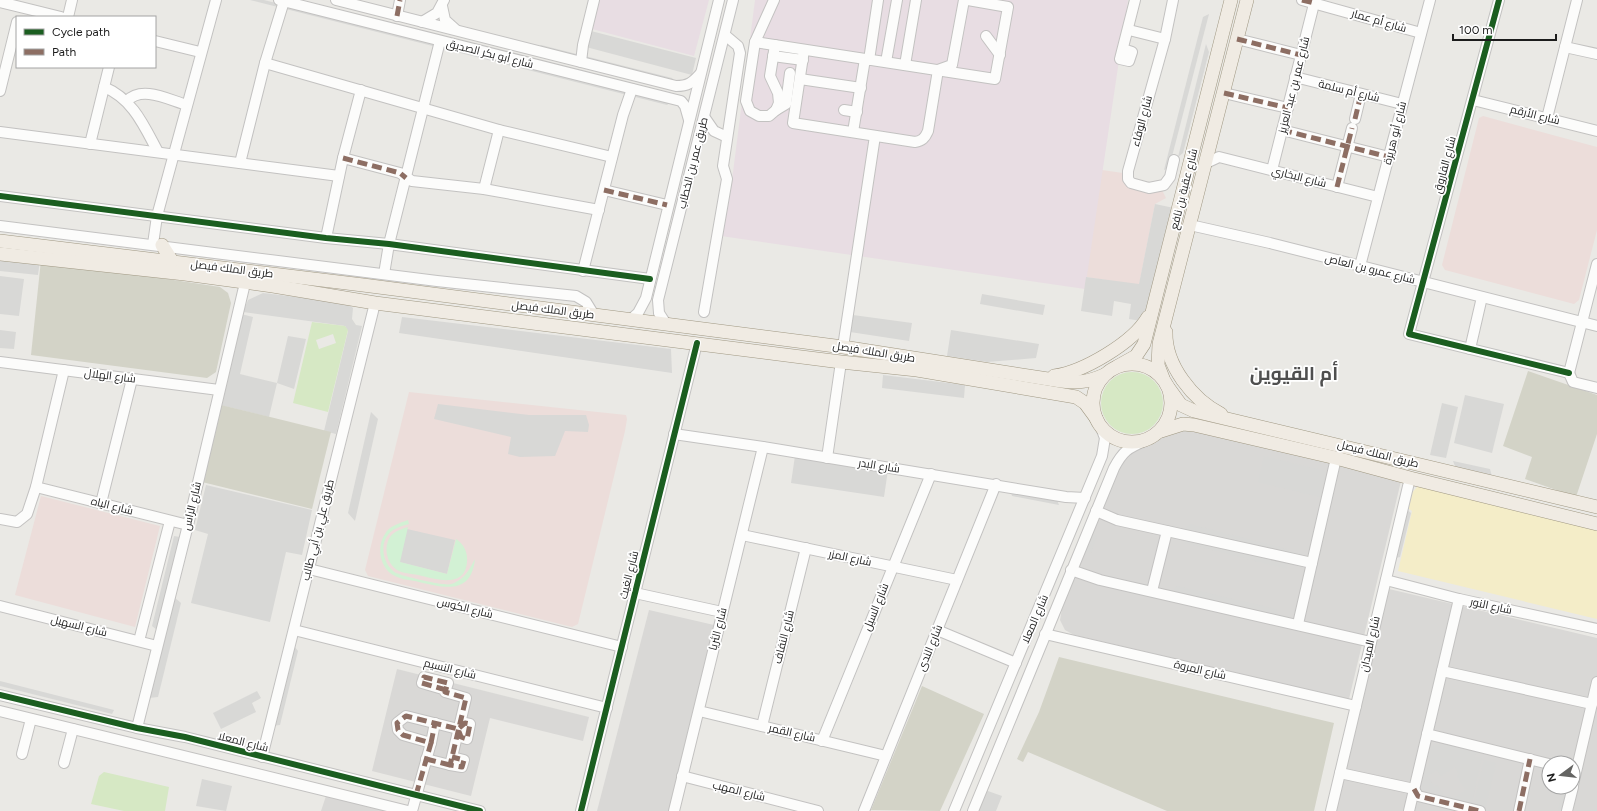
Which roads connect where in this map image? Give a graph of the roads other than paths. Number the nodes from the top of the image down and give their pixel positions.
1 (72, 0) edge
2 (216, 0) edge
3 (336, 0) edge
4 (396, 0) edge
5 (400, 0) edge
6 (594, 0) edge
7 (719, 0) edge
8 (734, 0) edge
9 (774, 0) edge
10 (878, 0) edge
11 (897, 0) edge
12 (916, 0) edge
13 (964, 0) edge
14 (968, 0) edge
15 (1135, 0) edge
16 (1173, 0) edge
17 (1223, 0) edge
18 (1231, 0) edge
19 (1247, 0) edge
20 (1302, 0) edge
21 (1430, 0) edge
22 (1499, 0) edge
23 (1577, 0) edge
24 (282, 1) edge
25 (0, 2) edge
26 (1314, 2) edge
27 (443, 3) edge
28 (21, 7) junction
29 (338, 15) junction
30 (18, 16) edge
31 (57, 16) edge
32 (68, 16) edge
33 (397, 16) junction
34 (1227, 16) junction
35 (422, 22) junction
36 (16, 26) edge
37 (1129, 30) junction
38 (457, 31) junction
39 (1421, 33) junction
40 (725, 35) junction
41 (986, 36) dead end
42 (1165, 39) junction
43 (1237, 39) junction
44 (156, 41) edge
45 (440, 41) junction
46 (755, 42) junction
47 (775, 45) junction
48 (1565, 46) junction
49 (1123, 49) dead end
50 (804, 50) junction
51 (200, 52) junction
52 (489, 53) junction
53 (548, 54) junction
54 (1597, 54) edge
55 (1000, 55) junction
56 (1301, 55) junction
57 (773, 56) junction
58 (867, 59) junction
59 (803, 60) junction
60 (581, 62) junction
61 (886, 62) junction
62 (265, 63) junction
63 (905, 65) junction
64 (109, 68) edge
65 (938, 70) junction
66 (790, 73) dead end
67 (700, 74) junction
68 (1295, 77) junction
69 (800, 79) junction
70 (104, 87) junction
71 (861, 88) junction
72 (632, 89) junction
73 (361, 90) junction
74 (0, 91) edge
75 (1224, 93) junction
76 (1361, 94) junction
77 (1472, 100) junction
78 (126, 101) junction
79 (1402, 104) junction
80 (187, 105) junction
81 (424, 108) junction
82 (1288, 108) junction
83 (776, 110) junction
84 (844, 110) dead end
85 (857, 112) junction
86 (704, 118) junction
87 (1547, 118) junction
88 (688, 120) junction
89 (499, 130) junction
90 (1282, 130) junction
91 (1597, 131) edge
92 (0, 132) edge
93 (853, 132) junction
94 (723, 136) junction
95 (875, 136) junction
96 (700, 139) junction
97 (1212, 141) junction
98 (90, 144) junction
99 (1348, 147) junction
100 (158, 152) junction
101 (174, 155) junction
102 (612, 157) junction
103 (1219, 157) junction
104 (1389, 157) junction
105 (343, 158) junction
106 (1174, 160) dead end
107 (240, 163) junction
108 (1206, 163) junction
109 (1272, 170) junction
110 (339, 176) junction
111 (406, 178) junction
112 (1337, 187) junction
113 (484, 189) junction
114 (604, 190) junction
115 (0, 196) edge
116 (1378, 197) junction
117 (667, 205) junction
118 (599, 210) junction
119 (157, 216) junction
120 (1175, 224) junction
121 (0, 226) edge
122 (663, 226) junction
123 (1190, 226) junction
124 (676, 230) junction
125 (326, 238) junction
126 (0, 241) edge
127 (157, 244) junction
128 (389, 244) junction
129 (0, 254) edge
130 (172, 261) junction
131 (1597, 264) edge
132 (1360, 266) junction
133 (583, 271) junction
134 (384, 274) junction
135 (650, 279) junction
136 (1425, 282) junction
137 (245, 283) junction
138 (363, 285) junction
139 (1157, 295) junction
140 (1482, 297) junction
141 (375, 303) junction
142 (704, 312) dead end
143 (594, 315) junction
144 (1166, 318) junction
145 (630, 320) junction
146 (1581, 322) junction
147 (666, 324) junction
148 (1597, 326) edge
149 (697, 343) junction
150 (843, 347) junction
151 (1470, 349) junction
152 (0, 362) edge
153 (841, 362) junction
154 (1118, 366) junction
155 (64, 370) junction
156 (1568, 373) junction
157 (1104, 375) junction
158 (1040, 377) junction
159 (132, 379) junction
160 (1166, 383) junction
161 (1597, 388) edge
162 (219, 390) junction
163 (1231, 419) junction
164 (1098, 421) junction
165 (1161, 431) junction
166 (674, 434) junction
167 (1145, 441) junction
168 (762, 447) junction
169 (827, 458) junction
170 (1336, 458) junction
171 (932, 474) junction
172 (1410, 478) junction
173 (996, 484) junction
174 (36, 487) junction
175 (1085, 498) junction
176 (101, 503) junction
177 (1597, 507) edge
178 (1096, 511) junction
179 (0, 519) edge
180 (170, 520) junction
181 (1597, 524) edge
182 (188, 525) junction
183 (1168, 531) junction
184 (742, 535) junction
185 (806, 548) junction
186 (1312, 563) junction
187 (893, 567) junction
188 (309, 569) junction
189 (1071, 570) junction
190 (957, 580) junction
191 (1386, 580) junction
192 (1152, 591) junction
193 (635, 593) junction
194 (1459, 598) junction
195 (0, 606) edge
196 (722, 612) junction
197 (1298, 624) junction
198 (1597, 629) edge
199 (294, 630) junction
200 (937, 630) junction
201 (1045, 634) junction
202 (139, 641) junction
203 (1371, 642) junction
204 (158, 646) junction
205 (622, 647) junction
206 (1016, 663) junction
207 (1442, 671) junction
208 (1597, 682) edge
209 (446, 690) dead end
210 (0, 695) edge
211 (0, 700) edge
212 (1592, 704) junction
213 (1356, 706) junction
214 (607, 708) junction
215 (0, 711) edge
216 (699, 711) junction
217 (80, 714) junction
218 (31, 719) junction
219 (435, 723) junction
220 (762, 726) junction
221 (137, 728) junction
222 (458, 729) junction
223 (73, 730) junction
224 (1427, 734) junction
225 (822, 740) junction
226 (430, 743) junction
227 (22, 754) dead end
228 (1579, 755) edge
229 (886, 756) junction
230 (262, 757) junction
231 (426, 759) junction
232 (1530, 759) junction
233 (64, 762) dead end
234 (1541, 762) edge
235 (258, 773) junction
236 (1340, 773) junction
237 (682, 776) junction
238 (342, 777) junction
239 (1414, 789) junction
240 (1571, 795) edge
241 (416, 796) junction
242 (408, 811) edge
243 (412, 811) edge
244 (480, 811) edge
245 (581, 811) edge
246 (674, 811) edge
247 (818, 811) edge
248 (864, 811) edge
249 (954, 811) edge
250 (973, 811) edge
251 (1331, 811) edge
252 (1409, 811) edge
253 (1480, 811) edge
254 (1519, 811) edge
255 (1567, 811) edge

1 - 32 street
2 - 51 street
3 - 33 street, شارع أبو بكر الصديق
4 - 33 street
5 - 33 street
6 - 60 street
7 - 67 street, طريق عمر بن الخطاب
8 - 40 street, طريق عمر بن الخطاب
9 - 46 street
10 - 58 street
11 - 61 street
12 - 63 street
13 - 65 street
14 - 55 street
15 - 37 street
16 - 42 street, شارع الوفاء
17 - 34 street
18 - 34 main road, شارع عقبة بن نافع
19 - 43 main road, شارع عقبة بن نافع
20 - 26 street, شارع أم عمار
21 - 39 street, شارع أبو هريرة
22 - 77 street, شارع الفاروق
23 - 48 street
24 - 29 street, شارع أبو بكر الصديق
24 - 62 street
25 - 28 street
26 - 39 street, شارع أم عمار
26 - 56 street, شارع عمر بن عبد العزيز
27 - 35 street
27 - 38 street
28 - 30 street
28 - 31 street
29 - 33 street
29 - 45 street, شارع أبو بكر الصديق
33 - 35 street, شارع أبو بكر الصديق
34 - 120 main road, شارع عقبة بن نافع
35 - 38 street, شارع أبو بكر الصديق
36 - 74 street
37 - 42 street
37 - 49 street
38 - 53 street, شارع أبو بكر الصديق
39 - 79 street, شارع أبو هريرة
40 - 86 street, طريق عمر بن الخطاب
40 - 94 street
41 - 55 street
42 - 106 street, شارع الوفاء
43 - 56 street
43 - 75 main road, شارع عقبة بن نافع
44 - 51 street
45 - 52 street, شارع أبو بكر الصديق
45 - 81 street
46 - 47 street
46 - 83 street
47 - 50 street
47 - 57 street
48 - 54 street
48 - 87 street
50 - 58 street
50 - 59 street
51 - 80 street
52 - 53 street
52 - 72 street, شارع أبو بكر الصديق
53 - 60 street, شارع أبو بكر الصديق
55 - 65 street
56 - 68 street, شارع عمر بن عبد العزيز
57 - 59 street
57 - 83 street
58 - 61 street
58 - 71 street
59 - 69 street
60 - 67 street, شارع أبو بكر الصديق
61 - 63 street
62 - 73 street
62 - 107 street
63 - 65 street
64 - 70 street
65 - 95 street
66 - 83 street
67 - 88 street, طريق عمر بن الخطاب
68 - 76 street, شارع أم سلمة
68 - 82 street, شارع عمر بن عبد العزيز
69 - 71 street
69 - 93 street
70 - 78 street
70 - 98 street
71 - 85 street
72 - 88 street, شارع أبو بكر الصديق
72 - 102 street
73 - 81 street
73 - 105 street
75 - 82 street
75 - 97 main road, شارع عقبة بن نافع
76 - 79 street, شارع أم سلمة
76 - 99 street
77 - 87 street, شارع الأرقم
77 - 136 street, شارع الفاروق
78 - 80 street
78 - 100 street
79 - 104 street, شارع أبو هريرة
80 - 101 street
81 - 89 street
81 - 111 street
82 - 90 street, شارع عمر بن عبد العزيز
84 - 85 street
85 - 93 street
86 - 94 street
86 - 96 street, طريق عمر بن الخطاب
87 - 91 street, شارع الأرقم
88 - 117 street, طريق عمر بن الخطاب
89 - 102 street
89 - 113 street
90 - 99 street
90 - 109 street, شارع عمر بن عبد العزيز
92 - 98 street
93 - 95 street
94 - 96 street
94 - 142 street
95 - 150 street
96 - 124 street, طريق عمر بن الخطاب
97 - 103 street
97 - 108 main road, شارع عقبة بن نافع
98 - 100 street
99 - 104 street
99 - 112 street
100 - 101 street
101 - 107 street
101 - 119 street
102 - 114 street
103 - 108 street
103 - 109 street, شارع البخاري
104 - 116 street, شارع أبو هريرة
105 - 110 street
105 - 111 street
107 - 110 street
108 - 123 main road, شارع عقبة بن نافع
109 - 112 street, شارع البخاري
110 - 125 street
111 - 113 street
111 - 128 street
112 - 116 street, شارع البخاري
113 - 118 street
114 - 117 street
114 - 118 street
115 - 119 street
116 - 132 street, شارع أبو هريرة
117 - 122 street, طريق عمر بن الخطاب
118 - 133 street
119 - 125 street
119 - 127 street
120 - 123 main road
120 - 139 main road, شارع عقبة بن نافع
121 - 127 street
122 - 124 street
122 - 135 street, طريق عمر بن الخطاب
123 - 132 street, شارع عمرو بن العاص
123 - 144 main road, شارع عقبة بن نافع
124 - 147 street, طريق عمر بن الخطاب
125 - 128 street
126 - 130 main road, طريق الملك فيصل
127 - 130 main road
127 - 134 street
128 - 133 street
128 - 134 street
129 - 137 main road, طريق الملك فيصل
130 - 138 main road, طريق الملك فيصل
131 - 146 street
132 - 136 street, شارع عمرو بن العاص
133 - 135 street
134 - 143 street
135 - 145 street, طريق عمر بن الخطاب
136 - 140 street, شارع عمرو بن العاص
136 - 151 street, شارع الفاروق
137 - 138 main road
137 - 141 main road, طريق الملك فيصل
137 - 162 street, شارع الراس
138 - 143 main road, طريق الملك فيصل
139 - 154 main road, شارع عقبة بن نافع
139 - 158 main road
140 - 146 street, شارع عمرو بن العاص
140 - 151 street
141 - 149 main road, طريق الملك فيصل
141 - 188 street, طريق علي بن أبي طالب
143 - 145 main road, طريق الملك فيصل
144 - 160 main road, شارع عقبة بن نافع
144 - 163 main road
145 - 147 main road, طريق الملك فيصل
146 - 148 street, شارع عمرو بن العاص
146 - 156 street
147 - 150 main road, طريق الملك فيصل
149 - 153 main road, طريق الملك فيصل
149 - 166 street, شارع الغيث
150 - 158 main road, طريق الملك فيصل
151 - 156 street
152 - 155 street, شارع الهلال
153 - 164 main road, طريق الملك فيصل
153 - 169 street
154 - 157 main road
154 - 160 main road
155 - 159 street, شارع الهلال
155 - 174 street
156 - 161 street
157 - 158 main road, طريق الملك فيصل
157 - 164 main road
159 - 162 street, شارع الهلال
159 - 176 street
160 - 163 main road, طريق الملك فيصل
160 - 165 main road
162 - 182 street, شارع الراس
163 - 177 main road, طريق الملك فيصل
164 - 167 main road
164 - 175 street, شارع المعلا
165 - 167 main road
165 - 170 main road, طريق الملك فيصل
166 - 168 street, شارع البدر
166 - 193 street, شارع الغيث
167 - 178 street, شارع المعلا
168 - 169 street, شارع البدر
168 - 184 street, شارع الثريا
169 - 171 street, شارع البدر
170 - 172 main road, طريق الملك فيصل
170 - 186 street
171 - 173 street, شارع البدر
171 - 187 street, شارع السيل
172 - 181 main road, طريق الملك فيصل
172 - 191 street, شارع الميدان
173 - 175 street, شارع البدر
173 - 190 street, شارع الندى
174 - 176 street, شارع الياه
174 - 179 street
175 - 206 street, شارع المعلا
176 - 180 street, شارع الياه
178 - 183 street
178 - 189 street, شارع المعلا
180 - 182 street, شارع الياه
180 - 202 street
182 - 204 street, شارع الراس
183 - 186 street
183 - 192 street
184 - 185 street, شارع المزر
184 - 196 street, شارع الثريا
185 - 187 street, شارع المزر
185 - 220 street, شارع النفاف
186 - 197 street
187 - 190 street, شارع المزر
187 - 225 street, شارع السيل
188 - 199 street, طريق علي بن أبي طالب
188 - 205 street, شارع الكوس
189 - 192 street
189 - 201 street, شارع المعلا
190 - 200 street, شارع الندى
191 - 194 street, شارع النور
191 - 203 street, شارع الميدان
192 - 197 street
193 - 196 street
193 - 205 street, شارع الغيث
194 - 198 street, شارع النور
194 - 207 street
195 - 202 street, شارع السهيل
196 - 216 street, شارع الثريا
197 - 203 street
199 - 214 street, شارع النسيم
199 - 230 street, طريق علي بن أبي طالب
200 - 206 street
200 - 229 street, شارع الندى
201 - 213 street, شارع المروة
201 - 250 street, شارع المعلا
202 - 204 street, شارع السهيل
203 - 213 street, شارع الميدان
204 - 221 street, شارع الراس
205 - 214 street, شارع الغيث
206 - 249 street, شارع المعلا
207 - 212 street
207 - 224 street
208 - 212 street
209 - 222 street
210 - 217 street, شارع المعلا
211 - 217 street
212 - 228 street
213 - 236 street, شارع الميدان
214 - 245 street, شارع الغيث
215 - 218 street
216 - 220 street, شارع القمر
216 - 237 street, شارع الثريا
217 - 221 street, شارع المعلا
218 - 223 street
218 - 227 street
219 - 222 street
219 - 226 street
219 - 226 street
220 - 225 street, شارع القمر
221 - 230 street, شارع المعلا
222 - 231 street
223 - 233 street
223 - 235 street
224 - 232 street
224 - 239 street
225 - 229 street, شارع القمر
226 - 231 street
229 - 248 street, شارع الندى
230 - 238 street, شارع المعلا
231 - 241 street
232 - 234 street
232 - 254 street
235 - 238 street
235 - 242 street
236 - 239 street
236 - 251 street, شارع الميدان
237 - 246 street, شارع الثريا
237 - 247 street, شارع المهب
238 - 241 street, شارع المعلا
239 - 252 street
239 - 253 street
240 - 255 street
241 - 243 street
241 - 244 street, شارع المعلا

